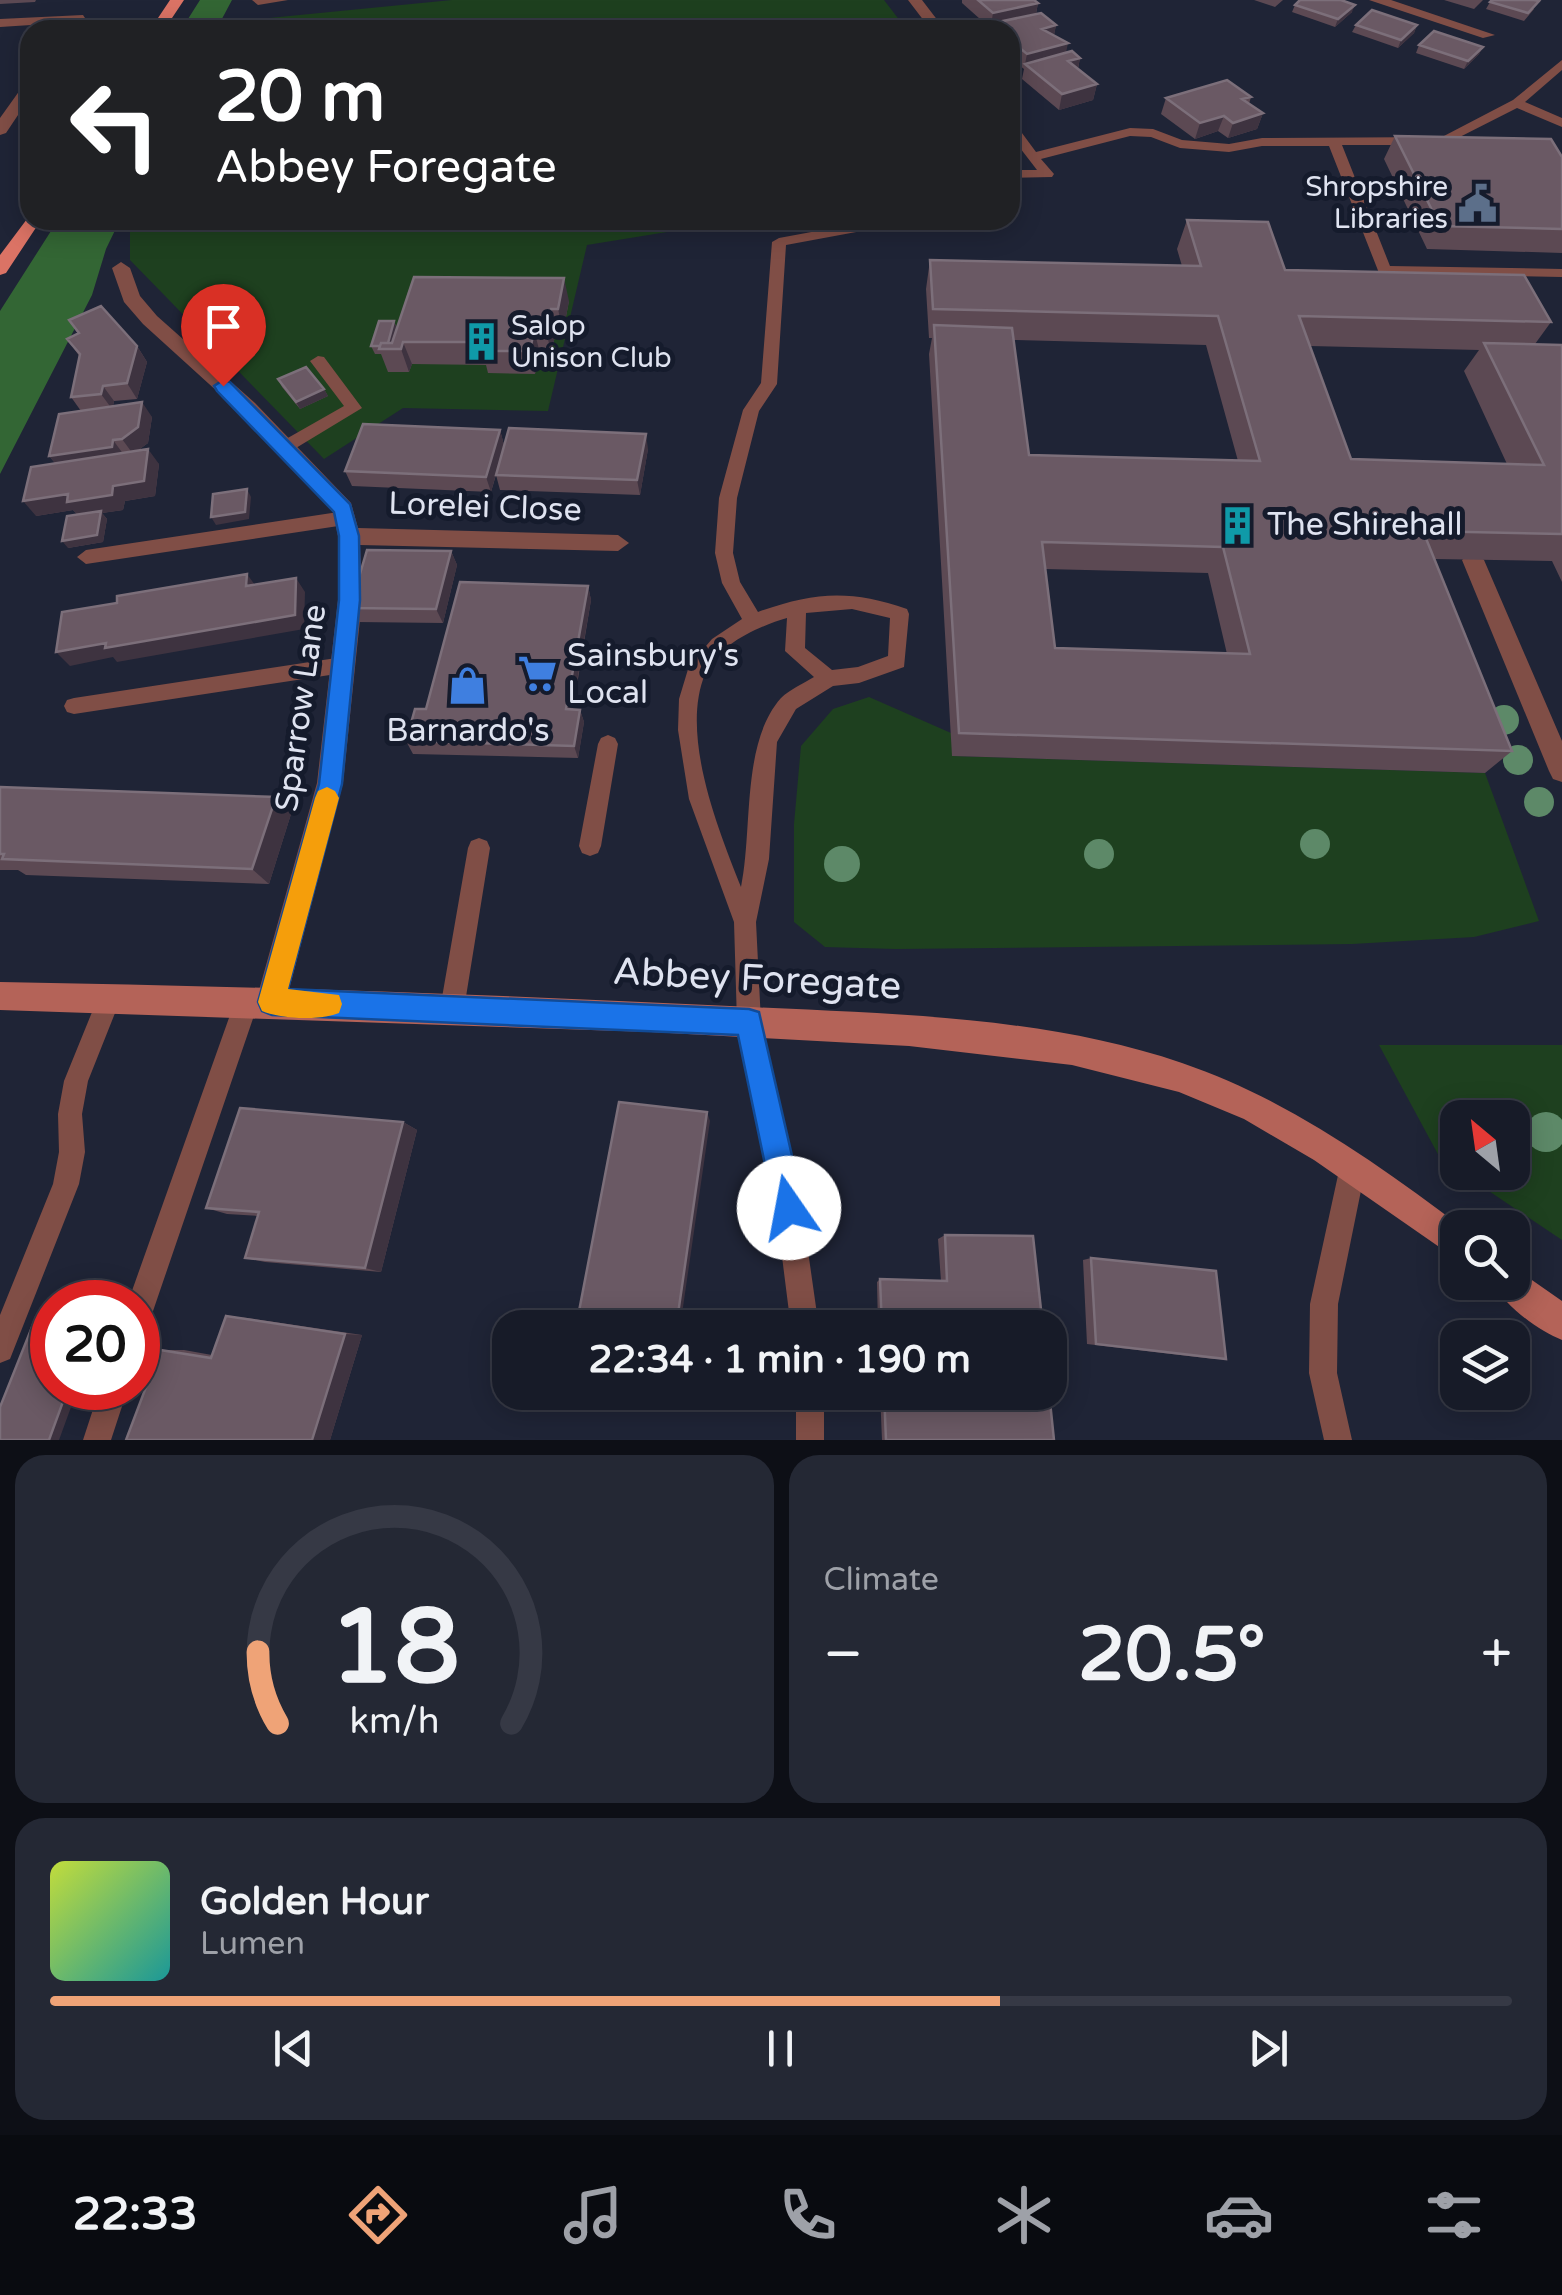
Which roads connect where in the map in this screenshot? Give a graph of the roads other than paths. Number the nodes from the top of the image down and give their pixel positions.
1 (281, 0) edge
2 (915, 0) edge
3 (1376, 0) edge
4 (258, 1) edge
5 (930, 20) edge
6 (1488, 36) dead end
7 (1562, 64) edge
8 (20, 101) edge
9 (1518, 103) junction
10 (1562, 123) edge
11 (0, 130) edge
12 (1020, 140) edge
13 (1334, 142) junction
14 (1033, 157) junction
15 (1020, 174) edge
16 (25, 230) edge
17 (845, 230) edge
18 (121, 268) dead end
19 (0, 269) edge
20 (1562, 273) edge
21 (318, 360) dead end
22 (285, 447) junction
23 (347, 527) junction
24 (618, 543) dead end
25 (86, 558) dead end
26 (1473, 560) edge
27 (797, 607) junction
28 (753, 621) junction
29 (343, 665) junction
30 (829, 678) junction
31 (74, 706) dead end
32 (608, 744) dead end
33 (1562, 770) edge
34 (590, 846) dead end
35 (479, 848) dead end
36 (746, 922) junction
37 (0, 996) edge
38 (109, 998) junction
39 (259, 1001) junction
40 (452, 1009) junction
41 (749, 1022) junction
42 (1353, 1166) junction
43 (1440, 1231) edge
44 (151, 1280) edge
45 (1530, 1296) edge
46 (1530, 1298) edge
47 (803, 1310) edge
48 (1562, 1313) edge
49 (1562, 1323) edge
50 (0, 1349) edge
51 (107, 1410) edge
52 (810, 1410) edge
53 (97, 1440) edge
54 (810, 1440) edge
55 (1338, 1440) edge

1 - 4 street
2 - 5 street
3 - 6 street
7 - 9 lane
8 - 11 street
9 - 10 lane
9 - 13 lane
12 - 14 lane
13 - 14 lane
13 - 20 lane
14 - 15 lane
16 - 19 main road
17 - 28 lane
18 - 22 street
21 - 22 lane
22 - 23 street
23 - 24 street, Lorelei Close
23 - 25 lane
23 - 29 street, Sparrow Lane
26 - 33 street
27 - 28 lane
27 - 30 lane
27 - 30 lane
28 - 36 lane
29 - 31 lane
29 - 39 street, Sparrow Lane
30 - 36 lane
32 - 34 lane
35 - 40 lane
36 - 41 lane
37 - 38 street, Abbey Foregate
38 - 39 street, Abbey Foregate
38 - 50 lane
39 - 40 street, Abbey Foregate
39 - 44 lane
40 - 41 street, Abbey Foregate
41 - 42 street, Abbey Foregate
41 - 47 lane
42 - 43 street, Abbey Foregate
42 - 55 lane
45 - 48 street
46 - 49 street
51 - 53 lane
52 - 54 lane

